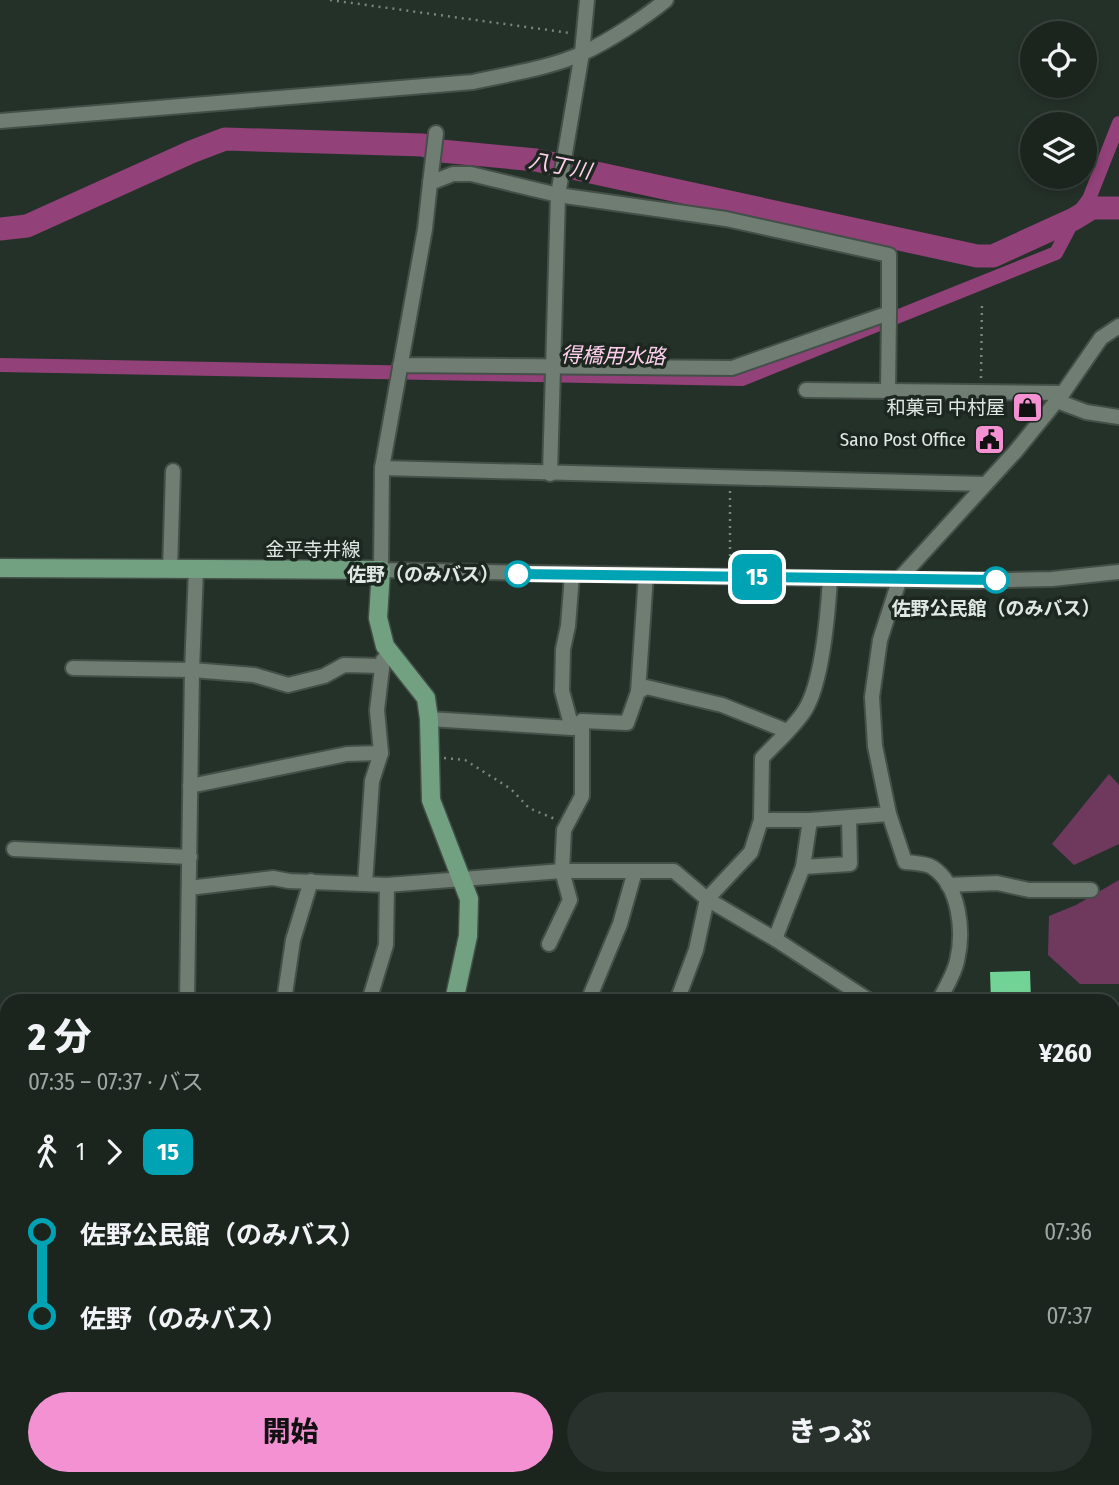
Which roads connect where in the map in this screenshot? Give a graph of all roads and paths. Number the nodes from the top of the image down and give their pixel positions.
1 (330, 0) edge
2 (587, 0) edge
3 (666, 0) edge
4 (584, 34) junction
5 (583, 53) junction
6 (0, 121) edge
7 (436, 133) dead end
8 (430, 183) junction
9 (558, 195) junction
10 (982, 302) dead end
11 (889, 313) junction
12 (1119, 326) edge
13 (399, 371) junction
14 (554, 373) junction
15 (806, 390) dead end
16 (888, 390) junction
17 (981, 392) junction
18 (1060, 397) junction
19 (1119, 417) edge
20 (382, 468) junction
21 (173, 471) dead end
22 (550, 474) junction
23 (730, 476) junction
24 (984, 484) junction
25 (0, 568) edge
26 (170, 570) junction
27 (196, 570) junction
28 (381, 570) junction
29 (1119, 572) edge
30 (572, 575) junction
31 (646, 575) junction
32 (730, 577) junction
33 (900, 578) junction
34 (830, 579) junction
35 (385, 646) junction
36 (382, 666) junction
37 (73, 668) dead end
38 (192, 670) junction
39 (638, 691) junction
40 (429, 719) junction
41 (577, 725) junction
42 (787, 731) junction
43 (381, 753) junction
44 (431, 756) junction
45 (190, 786) junction
46 (889, 814) junction
47 (849, 818) junction
48 (761, 820) junction
49 (810, 820) junction
50 (568, 825) junction
51 (14, 849) dead end
52 (190, 857) junction
53 (803, 867) junction
54 (562, 871) junction
55 (635, 871) junction
56 (461, 878) junction
57 (311, 881) junction
58 (365, 884) junction
59 (387, 885) junction
60 (947, 885) junction
61 (189, 888) junction
62 (1091, 890) dead end
63 (707, 899) junction
64 (775, 939) junction
65 (549, 944) dead end
66 (187, 994) edge
67 (285, 994) edge
68 (371, 994) edge
69 (456, 994) edge
70 (591, 994) edge
71 (680, 994) edge
72 (849, 994) edge
73 (942, 994) edge

1 - 4 path
2 - 4 street
3 - 5 street
4 - 5 street
5 - 6 street
5 - 9 street
7 - 8 street
8 - 9 street
8 - 13 street
9 - 11 street
9 - 14 street
10 - 17 path
11 - 14 street
11 - 16 street
12 - 18 street
13 - 14 street
13 - 20 street
14 - 22 street
15 - 16 street
16 - 17 street
17 - 18 street
18 - 19 street
18 - 24 street
20 - 22 street
20 - 28 street
21 - 26 street
22 - 23 street
23 - 24 street
23 - 32 path
24 - 33 street
25 - 26 main road, 金平寺井線
26 - 27 main road, 金平寺井線
27 - 28 main road, 金平寺井線
27 - 38 street
28 - 30 street
28 - 35 main road, 金平寺井線
29 - 33 street
30 - 31 street
30 - 41 street
31 - 32 street
31 - 39 street
32 - 34 street
33 - 34 street
33 - 46 street
34 - 42 street
35 - 36 street
35 - 40 main road, 金平寺井線
36 - 38 street
36 - 43 street
37 - 38 street
38 - 45 street
39 - 41 street
39 - 42 street
40 - 41 street
40 - 44 main road, 金平寺井線
41 - 50 street
42 - 48 street
43 - 45 street
43 - 58 street
44 - 50 path
44 - 56 main road, 金平寺井線
45 - 52 street
46 - 47 street
46 - 60 street
47 - 49 street
47 - 53 street
48 - 49 street
48 - 63 street
49 - 53 street
50 - 54 street
51 - 52 street
52 - 61 street
53 - 64 street
54 - 55 street
54 - 56 street
54 - 65 street
55 - 63 street
55 - 70 street
56 - 59 street
56 - 69 main road, 金平寺井線
57 - 58 street
57 - 61 street
57 - 67 street
58 - 59 street
59 - 68 street
60 - 62 street
60 - 73 street
61 - 66 street
63 - 64 street
63 - 71 street
64 - 72 street

